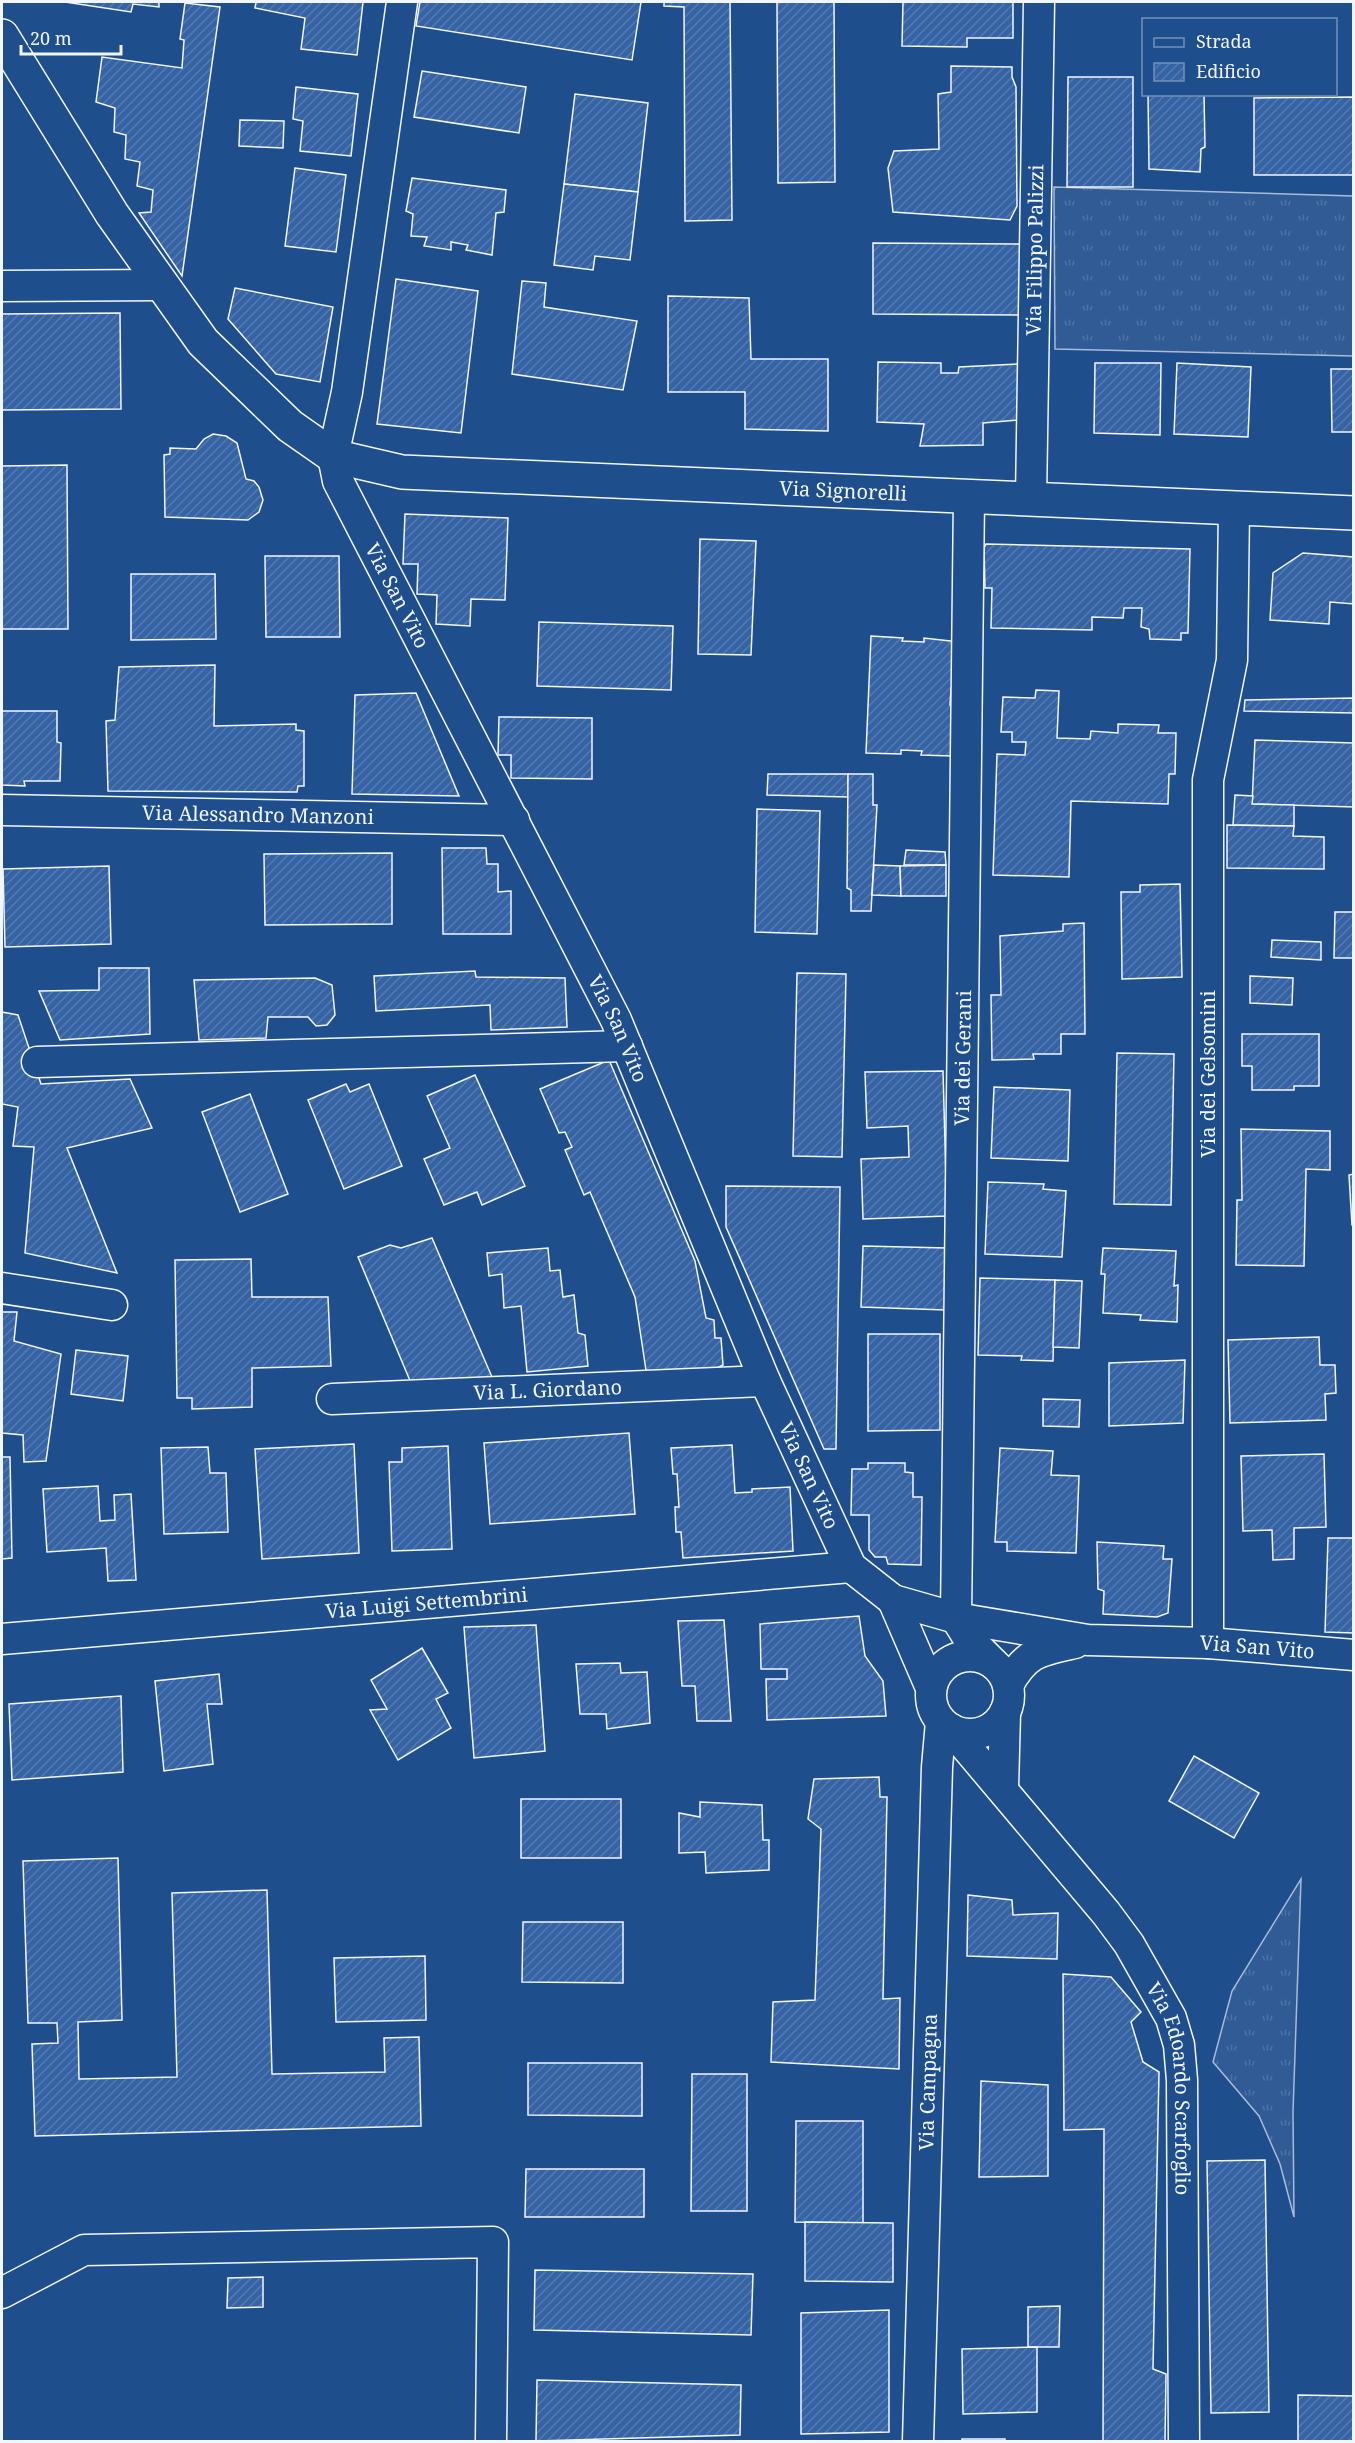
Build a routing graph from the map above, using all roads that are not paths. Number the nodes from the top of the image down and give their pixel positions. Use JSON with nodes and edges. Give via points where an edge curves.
{"nodes":[{"id":1,"x":402,"y":2,"type":"edge"},
{"id":2,"x":1039,"y":2,"type":"edge"},
{"id":3,"x":2,"y":36,"type":"edge"},
{"id":4,"x":162,"y":285,"type":"junction"},
{"id":5,"x":2,"y":286,"type":"edge"},
{"id":6,"x":333,"y":456,"type":"junction"},
{"id":7,"x":969,"y":497,"type":"junction"},
{"id":8,"x":1030,"y":500,"type":"junction"},
{"id":9,"x":1234,"y":508,"type":"junction"},
{"id":10,"x":1353,"y":513,"type":"edge"},
{"id":11,"x":2,"y":810,"type":"edge"},
{"id":12,"x":514,"y":820,"type":"junction"},
{"id":13,"x":627,"y":1046,"type":"junction"},
{"id":14,"x":37,"y":1062,"type":"dead end"},
{"id":15,"x":2,"y":1288,"type":"edge"},
{"id":16,"x":112,"y":1305,"type":"dead end"},
{"id":17,"x":765,"y":1381,"type":"junction"},
{"id":18,"x":332,"y":1399,"type":"dead end"},
{"id":19,"x":851,"y":1567,"type":"junction"},
{"id":20,"x":893,"y":1600,"type":"junction"},
{"id":21,"x":956,"y":1618,"type":"junction"},
{"id":22,"x":1007,"y":1627,"type":"junction"},
{"id":23,"x":2,"y":1639,"type":"edge"},
{"id":24,"x":1088,"y":1640,"type":"junction"},
{"id":25,"x":1208,"y":1643,"type":"junction"},
{"id":26,"x":1353,"y":1655,"type":"edge"},
{"id":27,"x":987,"y":1673,"type":"junction"},
{"id":28,"x":931,"y":1688,"type":"junction"},
{"id":29,"x":946,"y":1725,"type":"junction"},
{"id":30,"x":1003,"y":1788,"type":"junction"},
{"id":31,"x":2,"y":2293,"type":"edge"},
{"id":32,"x":491,"y":2442,"type":"edge"},
{"id":33,"x":918,"y":2442,"type":"edge"},
{"id":34,"x":1184,"y":2442,"type":"edge"}],
"edges":[{"from":1,"to":6,"type":"street","via":[[347,392]]},
{"from":2,"to":8,"type":"street","name":"Via Filippo Palizzi"},
{"from":3,"to":4,"type":"street","via":[[112,214]]},
{"from":4,"to":5,"type":"street"},
{"from":4,"to":6,"type":"street","via":[[203,342],[290,426]]},
{"from":6,"to":7,"type":"street","name":"Via Signorelli","via":[[402,472]]},
{"from":6,"to":12,"type":"street","name":"Via San Vito","via":[[338,481]]},
{"from":7,"to":8,"type":"street","name":"Via Signorelli"},
{"from":7,"to":21,"type":"street","name":"Via dei Gerani"},
{"from":8,"to":9,"type":"street","name":"Via Signorelli"},
{"from":9,"to":10,"type":"street","name":"Via Signorelli"},
{"from":9,"to":25,"type":"street","name":"Via dei Gelsomini","via":[[1232,660],[1208,780]]},
{"from":11,"to":12,"type":"street","name":"Via Alessandro Manzoni"},
{"from":12,"to":13,"type":"street","name":"Via San Vito"},
{"from":13,"to":14,"type":"street"},
{"from":13,"to":17,"type":"street","name":"Via San Vito"},
{"from":15,"to":16,"type":"street"},
{"from":17,"to":18,"type":"street","name":"Via L. Giordano"},
{"from":17,"to":19,"type":"street","name":"Via San Vito"},
{"from":19,"to":20,"type":"street","name":"Via San Vito"},
{"from":19,"to":23,"type":"street","name":"Via Luigi Settembrini"},
{"from":20,"to":21,"type":"street","name":"Via San Vito"},
{"from":20,"to":28,"type":"street","name":"Via San Vito"},
{"from":21,"to":22,"type":"street","name":"Via San Vito"},
{"from":21,"to":27,"type":"street"},
{"from":22,"to":24,"type":"street","name":"Via San Vito"},
{"from":22,"to":27,"type":"street"},
{"from":24,"to":25,"type":"street","name":"Via San Vito"},
{"from":24,"to":27,"type":"street","name":"Via San Vito","via":[[1037,1652],[1018,1666]]},
{"from":25,"to":26,"type":"street","name":"Via San Vito"},
{"from":27,"to":28,"type":"street","via":[[942,1667]]},
{"from":27,"to":29,"type":"street","via":[[997,1723],[975,1734],[962,1734]]},
{"from":27,"to":30,"type":"street"},
{"from":28,"to":29,"type":"street","name":"Via San Vito","via":[[934,1712]]},
{"from":29,"to":30,"type":"street","name":"Via Edoardo Scarfoglio"},
{"from":29,"to":33,"type":"street","name":"Via Campagna","via":[[936,1779]]},
{"from":30,"to":34,"type":"street","name":"Via Edoardo Scarfoglio","via":[[1129,1944],[1171,2018],[1179,2045]]},
{"from":31,"to":32,"type":"street","via":[[84,2250],[493,2242]]}]}
